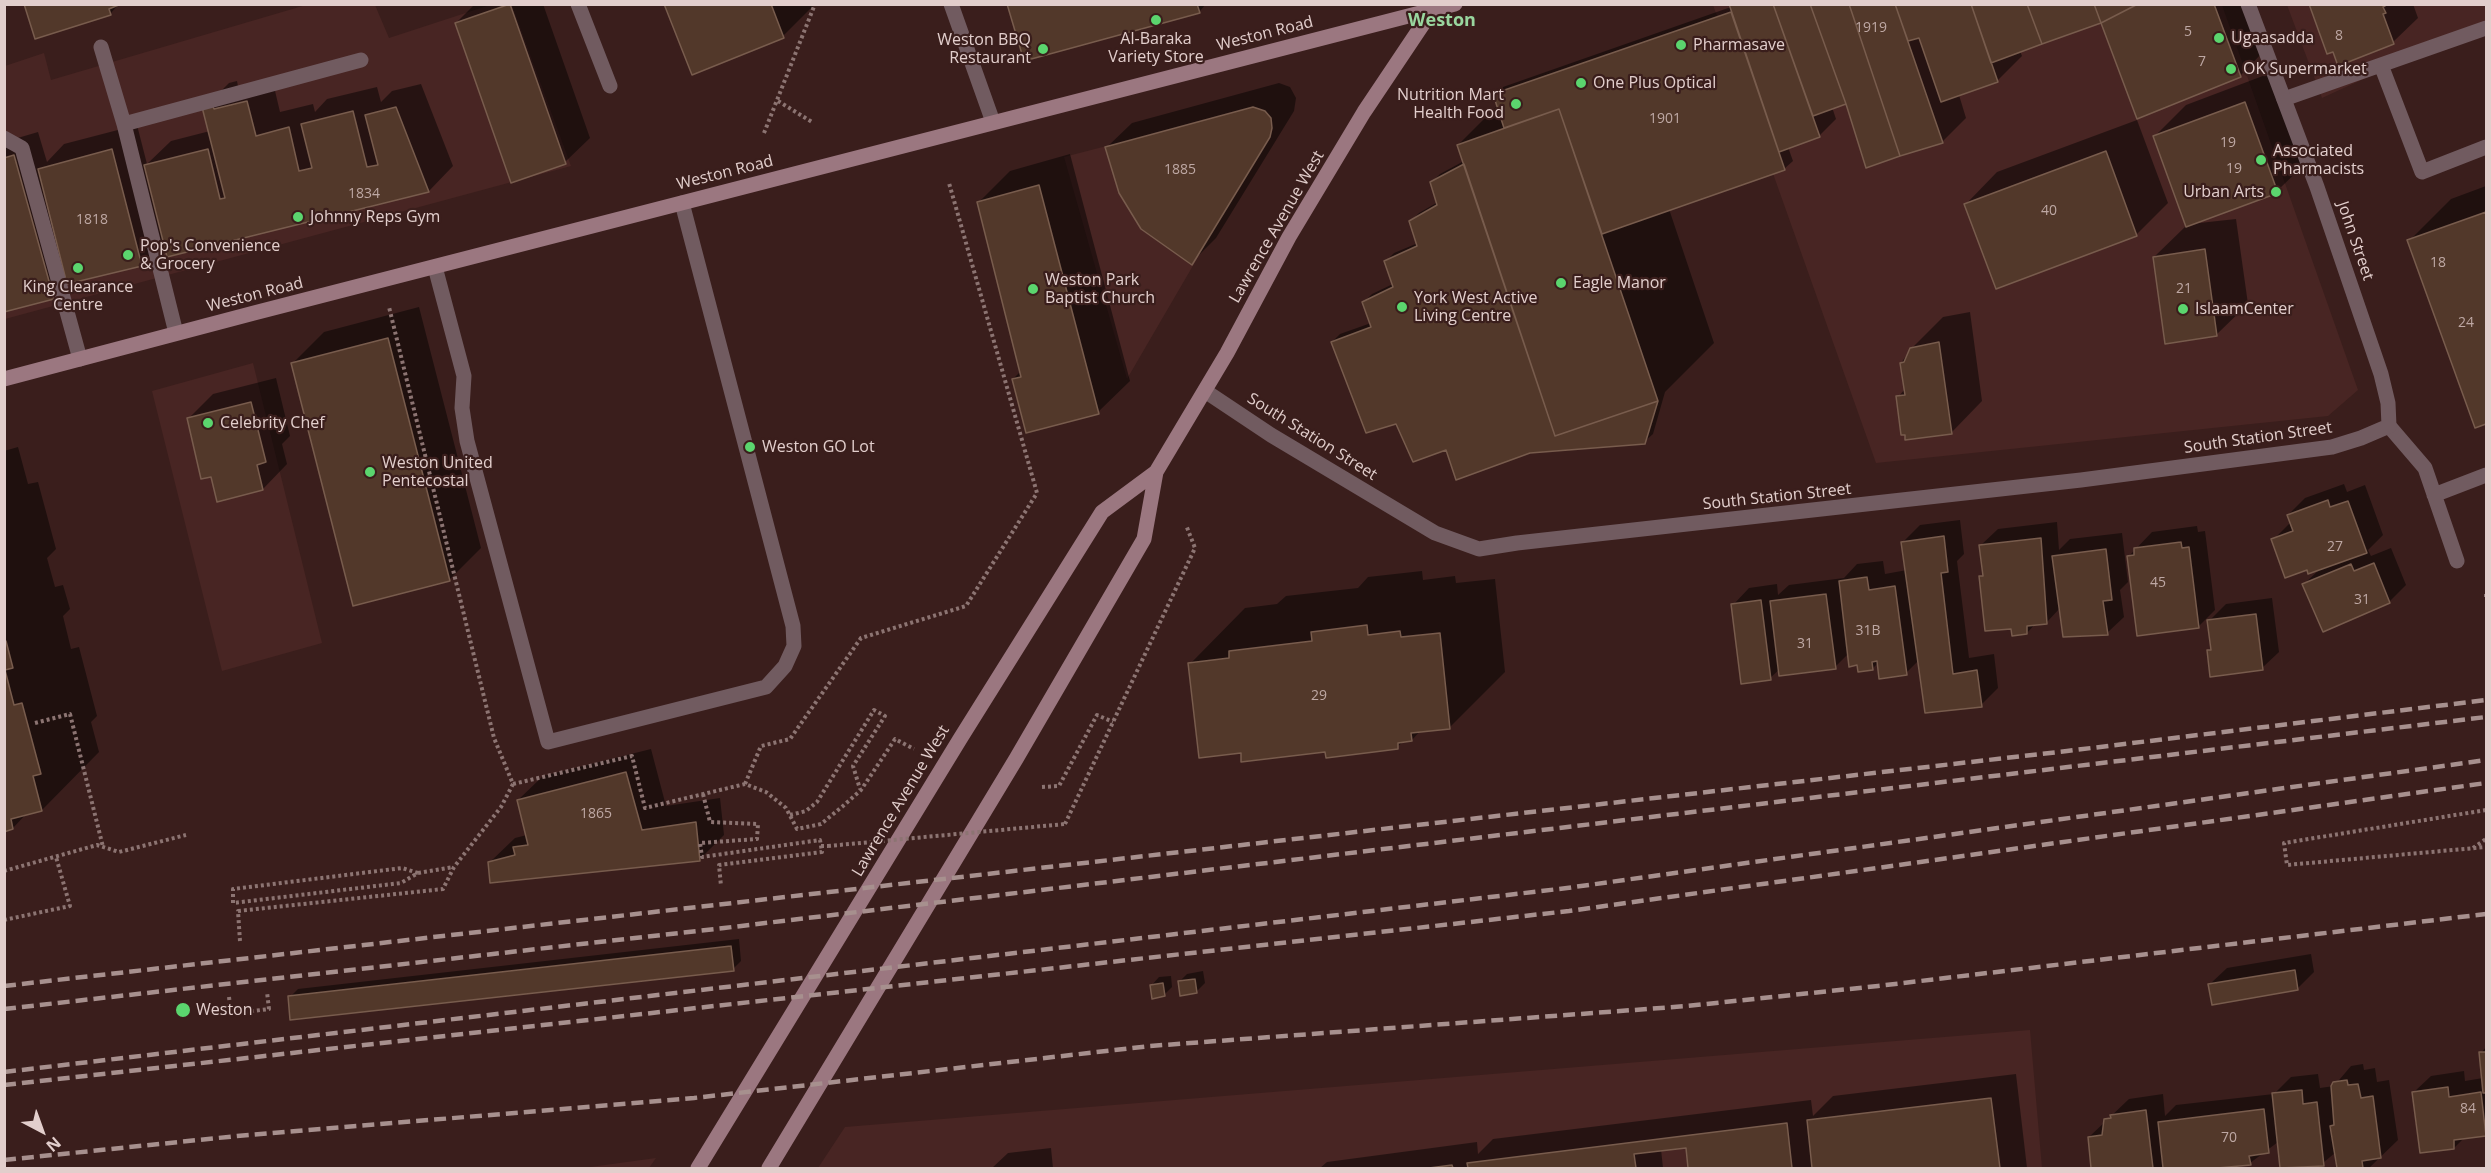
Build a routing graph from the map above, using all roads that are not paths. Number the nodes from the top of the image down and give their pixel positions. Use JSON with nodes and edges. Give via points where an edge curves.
{"nodes":[{"id":1,"x":578,"y":4,"type":"edge"},
{"id":2,"x":951,"y":4,"type":"edge"},
{"id":3,"x":1455,"y":4,"type":"edge"},
{"id":4,"x":2248,"y":4,"type":"edge"},
{"id":5,"x":1434,"y":8,"type":"edge"},
{"id":6,"x":2487,"y":28,"type":"edge"},
{"id":7,"x":101,"y":47,"type":"dead end"},
{"id":8,"x":361,"y":60,"type":"dead end"},
{"id":9,"x":2381,"y":65,"type":"junction"},
{"id":10,"x":610,"y":86,"type":"dead end"},
{"id":11,"x":2284,"y":99,"type":"junction"},
{"id":12,"x":993,"y":122,"type":"junction"},
{"id":13,"x":124,"y":124,"type":"junction"},
{"id":14,"x":4,"y":138,"type":"edge"},
{"id":15,"x":2487,"y":147,"type":"edge"},
{"id":16,"x":682,"y":203,"type":"junction"},
{"id":17,"x":435,"y":267,"type":"junction"},
{"id":18,"x":176,"y":333,"type":"junction"},
{"id":19,"x":80,"y":359,"type":"junction"},
{"id":20,"x":4,"y":379,"type":"edge"},
{"id":21,"x":1205,"y":392,"type":"junction"},
{"id":22,"x":2389,"y":426,"type":"junction"},
{"id":23,"x":1156,"y":472,"type":"junction"},
{"id":24,"x":2487,"y":475,"type":"edge"},
{"id":25,"x":2434,"y":495,"type":"junction"},
{"id":26,"x":2457,"y":561,"type":"dead end"},
{"id":27,"x":698,"y":1168,"type":"edge"},
{"id":28,"x":769,"y":1168,"type":"edge"}],
"edges":[{"from":1,"to":10,"type":"street"},
{"from":2,"to":12,"type":"street"},
{"from":3,"to":5,"type":"main road","name":"Weston Road"},
{"from":4,"to":11,"type":"street","name":"John Street"},
{"from":5,"to":12,"type":"main road","name":"Weston Road"},
{"from":5,"to":21,"type":"main road","name":"Lawrence Avenue West","via":[[1364,112],[1289,237]]},
{"from":6,"to":9,"type":"street"},
{"from":7,"to":13,"type":"street"},
{"from":8,"to":13,"type":"street"},
{"from":9,"to":11,"type":"street"},
{"from":9,"to":15,"type":"street","via":[[2422,172]]},
{"from":11,"to":22,"type":"street","name":"John Street","via":[[2381,374]]},
{"from":12,"to":16,"type":"main road","name":"Weston Road"},
{"from":13,"to":18,"type":"street"},
{"from":14,"to":19,"type":"street","via":[[22,148]]},
{"from":16,"to":17,"type":"main road","name":"Weston Road"},
{"from":16,"to":17,"type":"street","via":[[793,626],[794,646],[785,666],[766,687],[548,742],[467,441],[462,408],[464,376]]},
{"from":17,"to":18,"type":"main road","name":"Weston Road"},
{"from":18,"to":19,"type":"main road","name":"Weston Road"},
{"from":19,"to":20,"type":"main road","name":"Weston Road"},
{"from":21,"to":22,"type":"street","name":"South Station Street","via":[[1436,533],[1479,549],[2332,447]]},
{"from":21,"to":23,"type":"main road","name":"Lawrence Avenue West"},
{"from":22,"to":25,"type":"street","via":[[2424,468]]},
{"from":23,"to":27,"type":"main road","name":"Lawrence Avenue West","via":[[1102,512]]},
{"from":23,"to":28,"type":"main road","name":"Lawrence Avenue West","via":[[1144,539]]},
{"from":24,"to":25,"type":"street"},
{"from":25,"to":26,"type":"street"}]}
